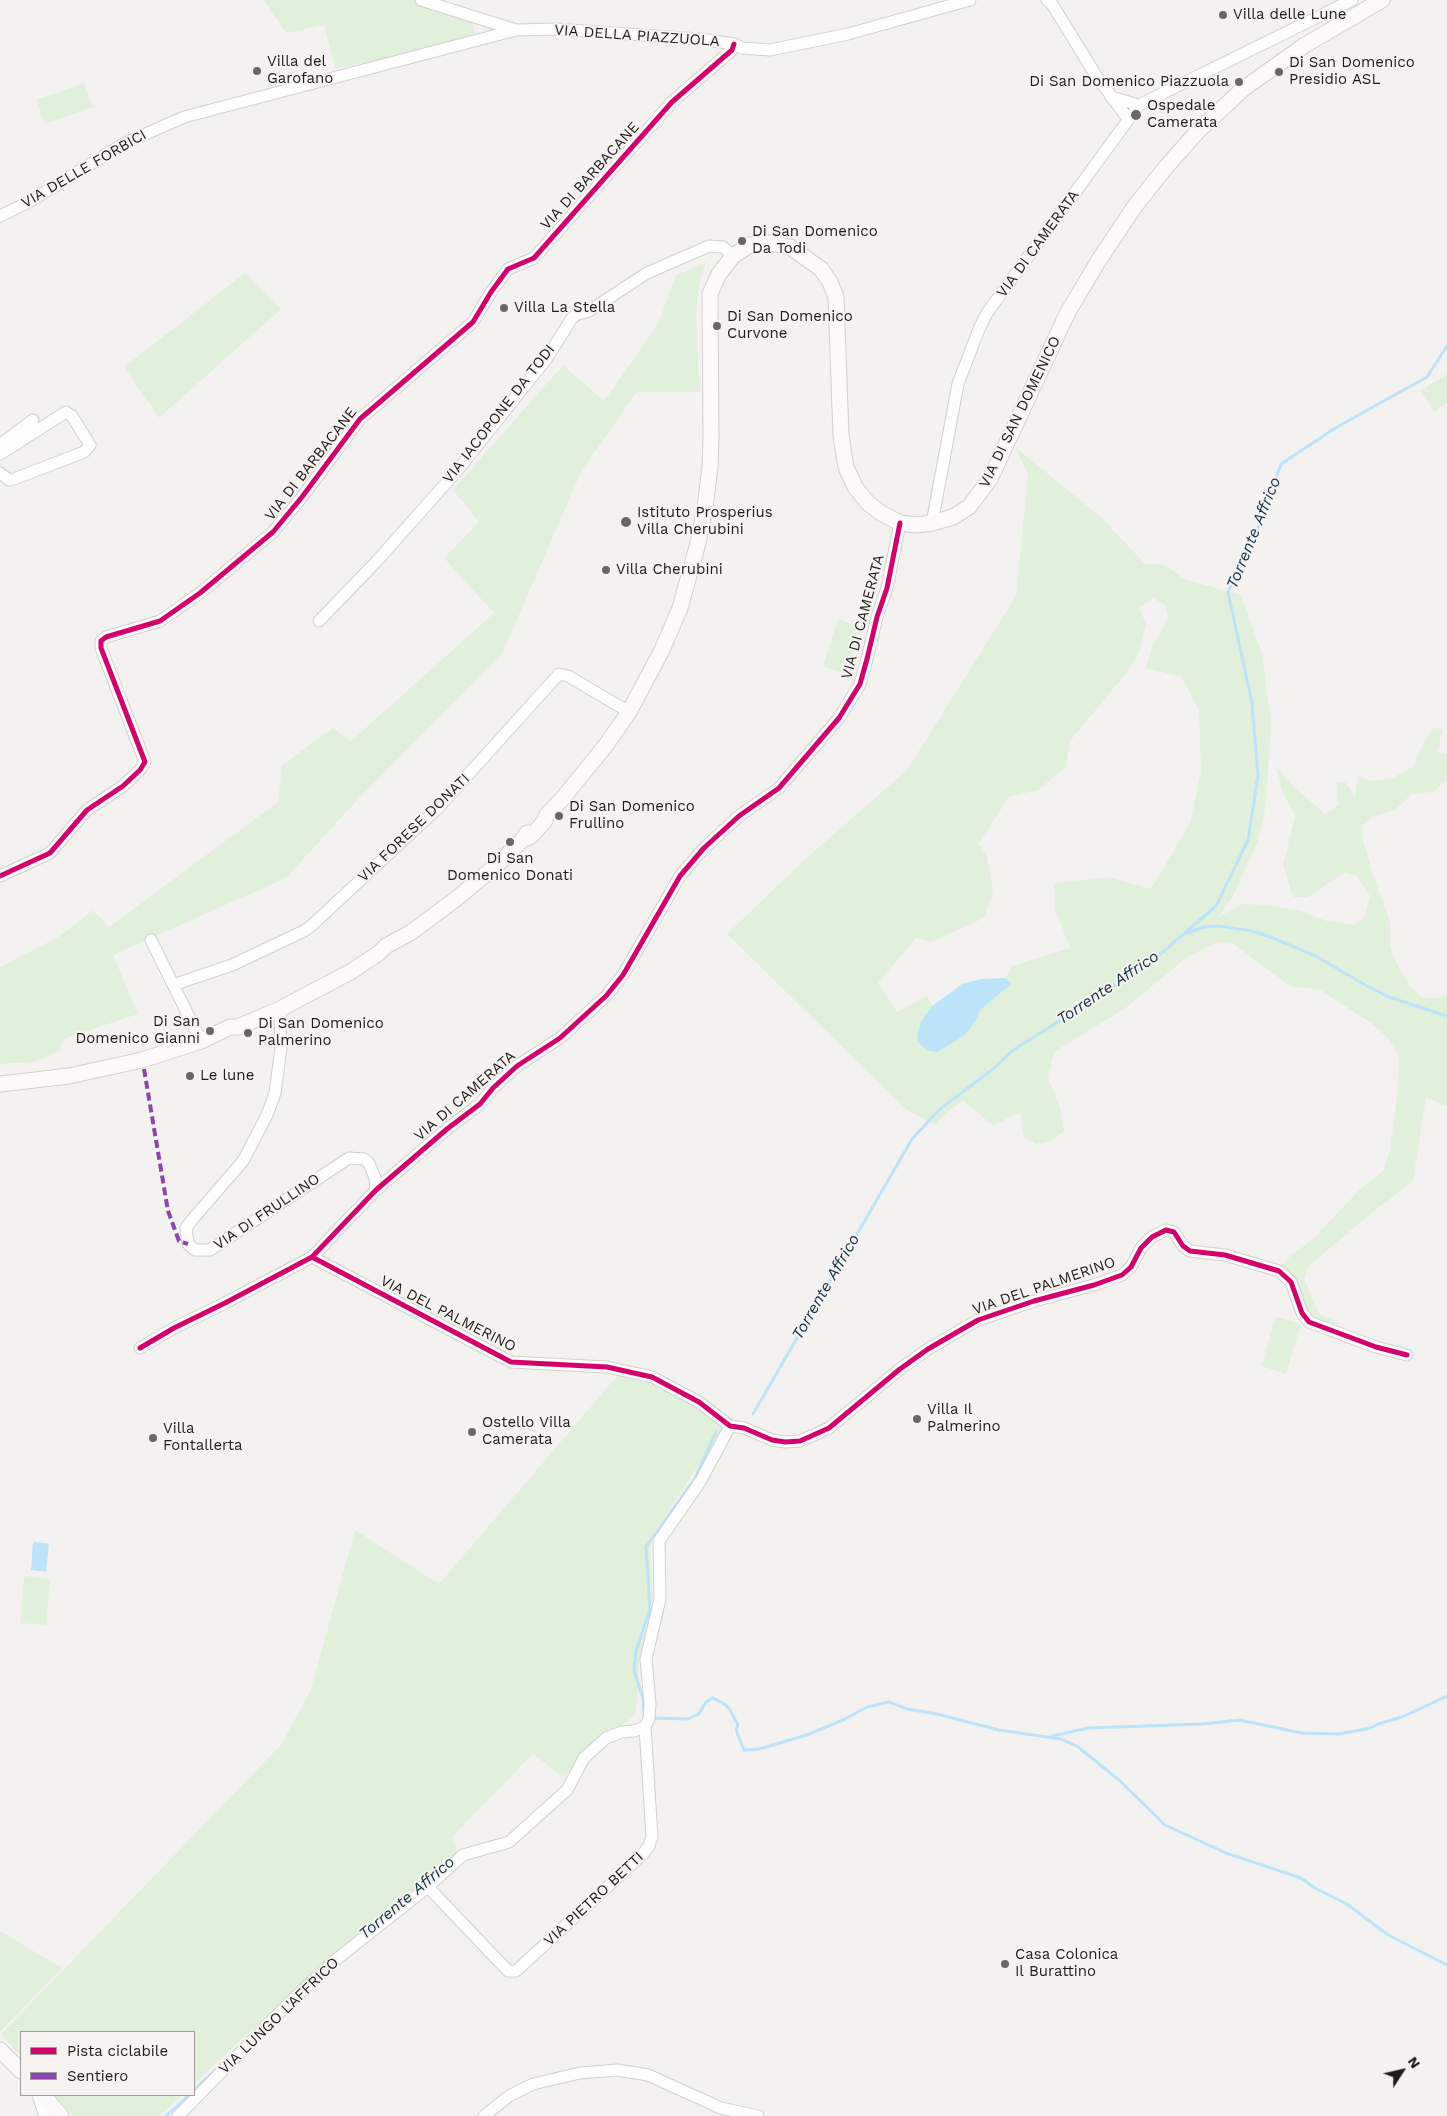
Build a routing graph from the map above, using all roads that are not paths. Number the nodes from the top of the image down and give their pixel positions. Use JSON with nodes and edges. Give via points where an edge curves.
{"nodes":[{"id":1,"x":421,"y":0,"type":"edge"},
{"id":2,"x":970,"y":0,"type":"edge"},
{"id":3,"x":1047,"y":0,"type":"edge"},
{"id":4,"x":1352,"y":0,"type":"edge"},
{"id":5,"x":1382,"y":0,"type":"edge"},
{"id":6,"x":1363,"y":4,"type":"edge"},
{"id":7,"x":516,"y":30,"type":"junction"},
{"id":8,"x":734,"y":44,"type":"junction"},
{"id":9,"x":1111,"y":96,"type":"junction"},
{"id":10,"x":1139,"y":105,"type":"junction"},
{"id":11,"x":1128,"y":119,"type":"junction"},
{"id":12,"x":0,"y":216,"type":"edge"},
{"id":13,"x":733,"y":256,"type":"junction"},
{"id":14,"x":33,"y":420,"type":"dead end"},
{"id":15,"x":0,"y":445,"type":"edge"},
{"id":16,"x":0,"y":454,"type":"edge"},
{"id":17,"x":0,"y":473,"type":"edge"},
{"id":18,"x":900,"y":523,"type":"junction"},
{"id":19,"x":932,"y":523,"type":"junction"},
{"id":20,"x":319,"y":621,"type":"dead end"},
{"id":21,"x":629,"y":712,"type":"junction"},
{"id":22,"x":0,"y":876,"type":"edge"},
{"id":23,"x":151,"y":940,"type":"dead end"},
{"id":24,"x":173,"y":985,"type":"junction"},
{"id":25,"x":280,"y":1009,"type":"junction"},
{"id":26,"x":265,"y":1016,"type":"junction"},
{"id":27,"x":281,"y":1039,"type":"junction"},
{"id":28,"x":201,"y":1042,"type":"junction"},
{"id":29,"x":0,"y":1084,"type":"edge"},
{"id":30,"x":376,"y":1190,"type":"junction"},
{"id":31,"x":312,"y":1257,"type":"junction"},
{"id":32,"x":140,"y":1348,"type":"dead end"},
{"id":33,"x":1407,"y":1355,"type":"dead end"},
{"id":34,"x":730,"y":1426,"type":"junction"},
{"id":35,"x":646,"y":1727,"type":"junction"},
{"id":36,"x":428,"y":1887,"type":"junction"},
{"id":37,"x":0,"y":2050,"type":"edge"},
{"id":38,"x":20,"y":2070,"type":"edge"},
{"id":39,"x":39,"y":2096,"type":"edge"},
{"id":40,"x":44,"y":2096,"type":"edge"},
{"id":41,"x":54,"y":2114,"type":"edge"},
{"id":42,"x":178,"y":2116,"type":"edge"},
{"id":43,"x":484,"y":2116,"type":"edge"},
{"id":44,"x":758,"y":2116,"type":"edge"}],
"edges":[{"from":1,"to":7,"type":"street","name":"VIA DELLA PIAZZUOLA"},
{"from":2,"to":8,"type":"street","name":"VIA DELLA PIAZZUOLA","via":[[793,46],[770,50],[742,48]]},
{"from":3,"to":9,"type":"street"},
{"from":4,"to":10,"type":"street"},
{"from":5,"to":6,"type":"main road","name":"VIA DI SAN DOMENICO"},
{"from":6,"to":19,"type":"main road","name":"VIA DI SAN DOMENICO","via":[[1243,89],[1198,131],[1166,167],[1135,206],[1068,312],[990,479],[969,507],[953,517]]},
{"from":7,"to":8,"type":"street","name":"VIA DELLA PIAZZUOLA","via":[[555,29]]},
{"from":7,"to":12,"type":"street","name":"VIA DELLE FORBICI","via":[[184,117],[123,144],[29,202]]},
{"from":8,"to":22,"type":"street","name":"VIA DI BARBACANE","via":[[732,50],[672,102],[534,258],[508,268],[473,322],[360,419],[273,532],[200,593],[160,621],[106,636],[101,641],[144,762],[123,786],[87,810],[50,853]]},
{"from":9,"to":10,"type":"street"},
{"from":9,"to":11,"type":"street"},
{"from":10,"to":11,"type":"street"},
{"from":11,"to":19,"type":"street","name":"VIA DI CAMERATA","via":[[987,313],[979,329],[958,384]]},
{"from":13,"to":18,"type":"main road","name":"VIA DI SAN DOMENICO","via":[[755,244],[771,243],[790,248],[821,269],[830,282],[838,316],[841,436],[846,467],[855,487],[868,503]]},
{"from":13,"to":20,"type":"street","name":"VIA IACOPONE DA TODI","via":[[723,247],[709,246],[647,273],[589,311],[572,318],[547,358],[456,472]]},
{"from":13,"to":21,"type":"main road","name":"VIA DI SAN DOMENICO","via":[[719,274],[710,294],[710,460],[695,557],[680,608]]},
{"from":14,"to":15,"type":"street"},
{"from":16,"to":17,"type":"street","via":[[66,412],[90,445],[84,452],[14,479],[9,480]]},
{"from":18,"to":19,"type":"main road","name":"VIA DI SAN DOMENICO"},
{"from":18,"to":30,"type":"street","name":"VIA DI CAMERATA","via":[[887,588],[876,616],[860,684],[839,718],[779,788],[739,816],[704,848],[680,876],[623,975],[606,996],[560,1038],[517,1066],[492,1088],[480,1104]]},
{"from":21,"to":24,"type":"street","name":"VIA FORESE DONATI","via":[[568,676],[559,674],[438,808],[311,926],[232,965]]},
{"from":21,"to":25,"type":"main road","name":"VIA DI SAN DOMENICO","via":[[530,837],[410,933],[352,971]]},
{"from":23,"to":24,"type":"street"},
{"from":24,"to":28,"type":"street"},
{"from":25,"to":26,"type":"main road","name":"VIA DI SAN DOMENICO"},
{"from":25,"to":27,"type":"street","name":"VIA DI FRULLINO"},
{"from":26,"to":27,"type":"street"},
{"from":26,"to":28,"type":"main road","name":"VIA DI SAN DOMENICO","via":[[224,1036]]},
{"from":27,"to":30,"type":"street","name":"VIA DI FRULLINO","via":[[275,1093],[267,1115],[243,1161],[190,1220],[186,1228],[188,1244],[195,1250],[210,1250],[349,1158],[364,1159],[369,1163]]},
{"from":28,"to":29,"type":"main road","name":"VIA DI SAN DOMENICO","via":[[103,1070]]},
{"from":30,"to":31,"type":"street","name":"VIA DI CAMERATA"},
{"from":31,"to":32,"type":"street","name":"VIA DI CAMERATA"},
{"from":31,"to":34,"type":"street","name":"VIA DEL PALMERINO","via":[[511,1362],[607,1367],[652,1377],[691,1397]]},
{"from":33,"to":34,"type":"street","name":"VIA DEL PALMERINO","via":[[1308,1322],[1291,1282],[1279,1270],[1225,1255],[1190,1251],[1174,1232],[1166,1230],[1146,1242],[1131,1267],[1122,1275],[1001,1311],[959,1330],[900,1369],[829,1428],[814,1436],[785,1442]]},
{"from":34,"to":35,"type":"street","via":[[700,1482],[659,1541],[660,1599],[646,1659],[650,1704]]},
{"from":35,"to":36,"type":"street","name":"VIA LUNGO L'AFFRICO","via":[[606,1738],[584,1758],[567,1790],[509,1842],[463,1855]]},
{"from":35,"to":36,"type":"street","name":"VIA PIETRO BETTI","via":[[652,1837],[649,1846],[516,1971],[508,1971]]},
{"from":36,"to":42,"type":"street","name":"VIA LUNGO L'AFFRICO","via":[[286,2005]]},
{"from":37,"to":38,"type":"main road"},
{"from":39,"to":41,"type":"street"},
{"from":40,"to":41,"type":"main road"},
{"from":43,"to":44,"type":"street","via":[[509,2096],[533,2084],[606,2070],[648,2074],[712,2104]]}]}
